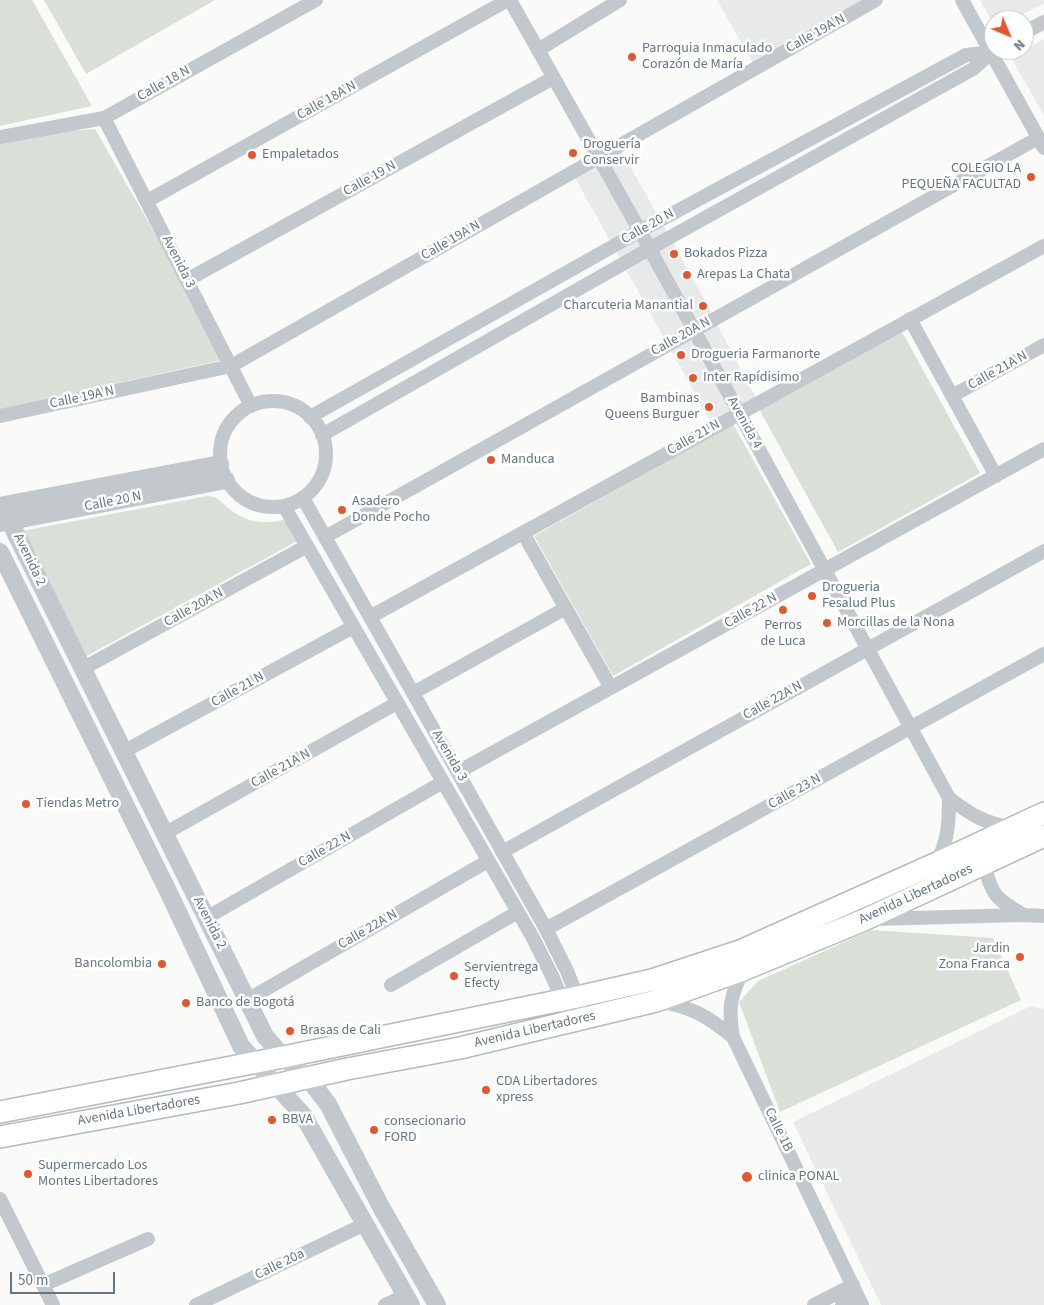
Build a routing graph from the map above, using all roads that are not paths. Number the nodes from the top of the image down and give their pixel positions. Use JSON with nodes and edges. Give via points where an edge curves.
{"nodes":[{"id":1,"x":316,"y":0,"type":"edge"},
{"id":2,"x":509,"y":0,"type":"edge"},
{"id":3,"x":620,"y":0,"type":"edge"},
{"id":4,"x":876,"y":0,"type":"edge"},
{"id":5,"x":962,"y":0,"type":"edge"},
{"id":6,"x":984,"y":37,"type":"edge"},
{"id":7,"x":538,"y":50,"type":"junction"},
{"id":8,"x":984,"y":52,"type":"edge"},
{"id":9,"x":984,"y":59,"type":"edge"},
{"id":10,"x":997,"y":60,"type":"edge"},
{"id":11,"x":553,"y":78,"type":"junction"},
{"id":12,"x":104,"y":118,"type":"junction"},
{"id":13,"x":0,"y":138,"type":"edge"},
{"id":14,"x":1041,"y":143,"type":"edge"},
{"id":15,"x":597,"y":157,"type":"junction"},
{"id":16,"x":147,"y":201,"type":"junction"},
{"id":17,"x":640,"y":232,"type":"junction"},
{"id":18,"x":1044,"y":246,"type":"edge"},
{"id":19,"x":649,"y":249,"type":"junction"},
{"id":20,"x":187,"y":280,"type":"junction"},
{"id":21,"x":910,"y":319,"type":"junction"},
{"id":22,"x":693,"y":330,"type":"junction"},
{"id":23,"x":1044,"y":346,"type":"edge"},
{"id":24,"x":231,"y":366,"type":"junction"},
{"id":25,"x":952,"y":396,"type":"junction"},
{"id":26,"x":251,"y":406,"type":"junction"},
{"id":27,"x":739,"y":414,"type":"junction"},
{"id":28,"x":0,"y":416,"type":"edge"},
{"id":29,"x":310,"y":417,"type":"junction"},
{"id":30,"x":322,"y":434,"type":"junction"},
{"id":31,"x":1044,"y":449,"type":"edge"},
{"id":32,"x":223,"y":472,"type":"junction"},
{"id":33,"x":996,"y":476,"type":"junction"},
{"id":34,"x":303,"y":498,"type":"junction"},
{"id":35,"x":0,"y":506,"type":"edge"},
{"id":36,"x":284,"y":506,"type":"junction"},
{"id":37,"x":5,"y":522,"type":"edge"},
{"id":38,"x":523,"y":533,"type":"junction"},
{"id":39,"x":325,"y":537,"type":"junction"},
{"id":40,"x":307,"y":546,"type":"junction"},
{"id":41,"x":1044,"y":551,"type":"edge"},
{"id":42,"x":0,"y":552,"type":"edge"},
{"id":43,"x":824,"y":570,"type":"junction"},
{"id":44,"x":566,"y":608,"type":"junction"},
{"id":45,"x":370,"y":617,"type":"junction"},
{"id":46,"x":354,"y":627,"type":"junction"},
{"id":47,"x":867,"y":649,"type":"junction"},
{"id":48,"x":1044,"y":654,"type":"edge"},
{"id":49,"x":82,"y":669,"type":"junction"},
{"id":50,"x":611,"y":688,"type":"junction"},
{"id":51,"x":413,"y":693,"type":"junction"},
{"id":52,"x":397,"y":703,"type":"junction"},
{"id":53,"x":911,"y":728,"type":"junction"},
{"id":54,"x":124,"y":752,"type":"junction"},
{"id":55,"x":458,"y":772,"type":"junction"},
{"id":56,"x":443,"y":782,"type":"junction"},
{"id":57,"x":949,"y":798,"type":"junction"},
{"id":58,"x":1044,"y":813,"type":"edge"},
{"id":59,"x":1012,"y":828,"type":"junction"},
{"id":60,"x":164,"y":834,"type":"junction"},
{"id":61,"x":1044,"y":836,"type":"edge"},
{"id":62,"x":502,"y":852,"type":"junction"},
{"id":63,"x":488,"y":861,"type":"junction"},
{"id":64,"x":937,"y":863,"type":"junction"},
{"id":65,"x":984,"y":864,"type":"junction"},
{"id":66,"x":518,"y":912,"type":"junction"},
{"id":67,"x":1022,"y":915,"type":"junction"},
{"id":68,"x":1044,"y":916,"type":"edge"},
{"id":69,"x":206,"y":918,"type":"junction"},
{"id":70,"x":864,"y":920,"type":"junction"},
{"id":71,"x":546,"y":930,"type":"junction"},
{"id":72,"x":743,"y":970,"type":"junction"},
{"id":73,"x":391,"y":985,"type":"dead end"},
{"id":74,"x":570,"y":999,"type":"junction"},
{"id":75,"x":247,"y":1000,"type":"junction"},
{"id":76,"x":656,"y":1001,"type":"junction"},
{"id":77,"x":579,"y":1020,"type":"junction"},
{"id":78,"x":733,"y":1037,"type":"junction"},
{"id":79,"x":283,"y":1058,"type":"junction"},
{"id":80,"x":255,"y":1063,"type":"junction"},
{"id":81,"x":308,"y":1078,"type":"junction"},
{"id":82,"x":276,"y":1086,"type":"junction"},
{"id":83,"x":0,"y":1112,"type":"edge"},
{"id":84,"x":0,"y":1137,"type":"edge"},
{"id":85,"x":0,"y":1201,"type":"edge"},
{"id":86,"x":365,"y":1224,"type":"junction"},
{"id":87,"x":148,"y":1239,"type":"dead end"},
{"id":88,"x":43,"y":1285,"type":"junction"},
{"id":89,"x":858,"y":1296,"type":"edge"},
{"id":90,"x":408,"y":1300,"type":"edge"},
{"id":91,"x":53,"y":1305,"type":"edge"},
{"id":92,"x":196,"y":1305,"type":"edge"},
{"id":93,"x":384,"y":1305,"type":"edge"},
{"id":94,"x":437,"y":1305,"type":"edge"},
{"id":95,"x":814,"y":1305,"type":"edge"},
{"id":96,"x":842,"y":1305,"type":"edge"}],
"edges":[{"from":1,"to":12,"type":"street","name":"Calle 18 N"},
{"from":2,"to":7,"type":"street","name":"Avenida 4"},
{"from":2,"to":16,"type":"street","name":"Calle 18A N"},
{"from":3,"to":7,"type":"street"},
{"from":4,"to":15,"type":"street","name":"Calle 19A N"},
{"from":5,"to":6,"type":"street"},
{"from":7,"to":11,"type":"street","name":"Avenida 4"},
{"from":8,"to":17,"type":"street","name":"Calle 20 N","via":[[966,55]]},
{"from":9,"to":19,"type":"street","name":"Calle 20 N","via":[[973,69]]},
{"from":10,"to":14,"type":"street"},
{"from":11,"to":15,"type":"street","name":"Avenida 4"},
{"from":11,"to":20,"type":"street","name":"Calle 19 N"},
{"from":12,"to":13,"type":"street","name":"Calle 18 N"},
{"from":12,"to":16,"type":"street","name":"Avenida 3"},
{"from":14,"to":22,"type":"street","name":"Calle 20A N"},
{"from":15,"to":17,"type":"street","name":"Avenida 4"},
{"from":15,"to":24,"type":"street","name":"Calle 19A N"},
{"from":16,"to":20,"type":"street","name":"Avenida 3"},
{"from":17,"to":19,"type":"street","name":"Avenida 4"},
{"from":17,"to":29,"type":"street","name":"Calle 20 N"},
{"from":18,"to":21,"type":"street","name":"Calle 21 N"},
{"from":19,"to":22,"type":"street","name":"Avenida 4"},
{"from":19,"to":30,"type":"street","name":"Calle 20 N"},
{"from":20,"to":24,"type":"street","name":"Avenida 3"},
{"from":21,"to":25,"type":"street"},
{"from":21,"to":27,"type":"street","name":"Calle 21 N"},
{"from":22,"to":27,"type":"street","name":"Avenida 4"},
{"from":22,"to":39,"type":"street","name":"Calle 20A N"},
{"from":23,"to":25,"type":"street","name":"Calle 21A N"},
{"from":24,"to":26,"type":"street","name":"Avenida 3"},
{"from":24,"to":28,"type":"street","name":"Calle 19A N"},
{"from":25,"to":33,"type":"street"},
{"from":26,"to":29,"type":"street","via":[[283,402],[298,407]]},
{"from":26,"to":32,"type":"street","via":[[236,416],[226,430],[220,447]]},
{"from":27,"to":38,"type":"street","name":"Calle 21 N"},
{"from":27,"to":43,"type":"street","name":"Avenida 4"},
{"from":29,"to":30,"type":"street"},
{"from":30,"to":34,"type":"street","via":[[326,452],[324,470],[316,486]]},
{"from":31,"to":33,"type":"street","name":"Calle 22 N"},
{"from":32,"to":35,"type":"street","name":"Calle 20 N"},
{"from":32,"to":36,"type":"street","via":[[236,493],[250,503]]},
{"from":32,"to":37,"type":"street","name":"Calle 20 N"},
{"from":33,"to":43,"type":"street","name":"Calle 22 N"},
{"from":34,"to":36,"type":"street"},
{"from":34,"to":39,"type":"street","name":"Avenida 3"},
{"from":36,"to":40,"type":"street","name":"Avenida 3"},
{"from":37,"to":49,"type":"street","name":"Avenida 2"},
{"from":38,"to":44,"type":"street"},
{"from":38,"to":45,"type":"street","name":"Calle 21 N"},
{"from":39,"to":45,"type":"street","name":"Avenida 3"},
{"from":40,"to":46,"type":"street","name":"Avenida 3"},
{"from":40,"to":49,"type":"street","name":"Calle 20A N"},
{"from":41,"to":47,"type":"street","name":"Calle 22A N"},
{"from":42,"to":80,"type":"street","name":"Avenida 2","via":[[241,1046]]},
{"from":43,"to":47,"type":"street","name":"Avenida 4"},
{"from":43,"to":50,"type":"street","name":"Calle 22 N"},
{"from":44,"to":50,"type":"street"},
{"from":44,"to":51,"type":"street"},
{"from":45,"to":51,"type":"street","name":"Avenida 3"},
{"from":46,"to":52,"type":"street","name":"Avenida 3"},
{"from":46,"to":54,"type":"street","name":"Calle 21 N"},
{"from":47,"to":53,"type":"street","name":"Avenida 4"},
{"from":47,"to":62,"type":"street","name":"Calle 22A N"},
{"from":48,"to":53,"type":"street","name":"Calle 23 N"},
{"from":49,"to":54,"type":"street","name":"Avenida 2"},
{"from":50,"to":55,"type":"street","name":"Calle 22 N"},
{"from":51,"to":55,"type":"street","name":"Avenida 3"},
{"from":52,"to":56,"type":"street","name":"Avenida 3"},
{"from":52,"to":60,"type":"street","name":"Calle 21A N"},
{"from":53,"to":57,"type":"street","name":"Avenida 4"},
{"from":53,"to":71,"type":"street","name":"Calle 23 N"},
{"from":54,"to":60,"type":"street","name":"Avenida 2"},
{"from":55,"to":62,"type":"street","name":"Avenida 3"},
{"from":56,"to":63,"type":"street","name":"Avenida 3"},
{"from":56,"to":69,"type":"street","name":"Calle 22 N"},
{"from":57,"to":59,"type":"street","name":"Avenida 4","via":[[989,824]]},
{"from":57,"to":64,"type":"street","name":"Avenida 4","via":[[945,844]]},
{"from":58,"to":59,"type":"main road","name":"Avenida Libertadores"},
{"from":59,"to":64,"type":"main road","name":"Avenida Libertadores"},
{"from":60,"to":69,"type":"street","name":"Avenida 2"},
{"from":61,"to":65,"type":"main road","name":"Avenida Libertadores"},
{"from":62,"to":71,"type":"street","name":"Avenida 3"},
{"from":63,"to":66,"type":"street","name":"Avenida 3"},
{"from":63,"to":75,"type":"street","name":"Calle 22A N"},
{"from":64,"to":74,"type":"main road","name":"Avenida Libertadores","via":[[740,951],[652,980]]},
{"from":65,"to":67,"type":"street","via":[[995,896]]},
{"from":65,"to":70,"type":"main road","name":"Avenida Libertadores"},
{"from":66,"to":73,"type":"street"},
{"from":66,"to":74,"type":"street","name":"Avenida 3","via":[[553,978]]},
{"from":67,"to":68,"type":"street"},
{"from":67,"to":70,"type":"street"},
{"from":69,"to":75,"type":"street","name":"Avenida 2"},
{"from":70,"to":72,"type":"main road","name":"Avenida Libertadores"},
{"from":71,"to":74,"type":"street","name":"Avenida 3","via":[[567,971]]},
{"from":72,"to":76,"type":"main road","name":"Avenida Libertadores"},
{"from":72,"to":78,"type":"street","name":"Calle 1B","via":[[730,1007]]},
{"from":74,"to":77,"type":"street","name":"Avenida 3"},
{"from":74,"to":79,"type":"main road","name":"Avenida Libertadores"},
{"from":75,"to":79,"type":"street","name":"Avenida 2","via":[[265,1036]]},
{"from":76,"to":77,"type":"main road","name":"Avenida Libertadores"},
{"from":76,"to":78,"type":"street","name":"Calle 1B","via":[[684,1006],[710,1019]]},
{"from":77,"to":81,"type":"main road","name":"Avenida Libertadores"},
{"from":78,"to":89,"type":"street","name":"Calle 1B"},
{"from":79,"to":80,"type":"main road","name":"Avenida Libertadores"},
{"from":79,"to":81,"type":"street","name":"Avenida 2"},
{"from":80,"to":82,"type":"street","name":"Avenida 2"},
{"from":80,"to":83,"type":"main road","name":"Avenida Libertadores"},
{"from":81,"to":82,"type":"main road","name":"Avenida Libertadores"},
{"from":81,"to":94,"type":"street","name":"Avenida 2","via":[[328,1104],[381,1207]]},
{"from":82,"to":84,"type":"main road","name":"Avenida Libertadores"},
{"from":82,"to":86,"type":"street","name":"Avenida 2","via":[[303,1115]]},
{"from":85,"to":88,"type":"street"},
{"from":86,"to":90,"type":"street","name":"Avenida 2"},
{"from":86,"to":92,"type":"street","name":"Calle 20a"},
{"from":87,"to":88,"type":"street"},
{"from":88,"to":91,"type":"street"},
{"from":89,"to":95,"type":"street"},
{"from":89,"to":96,"type":"street"},
{"from":90,"to":93,"type":"street"}]}
